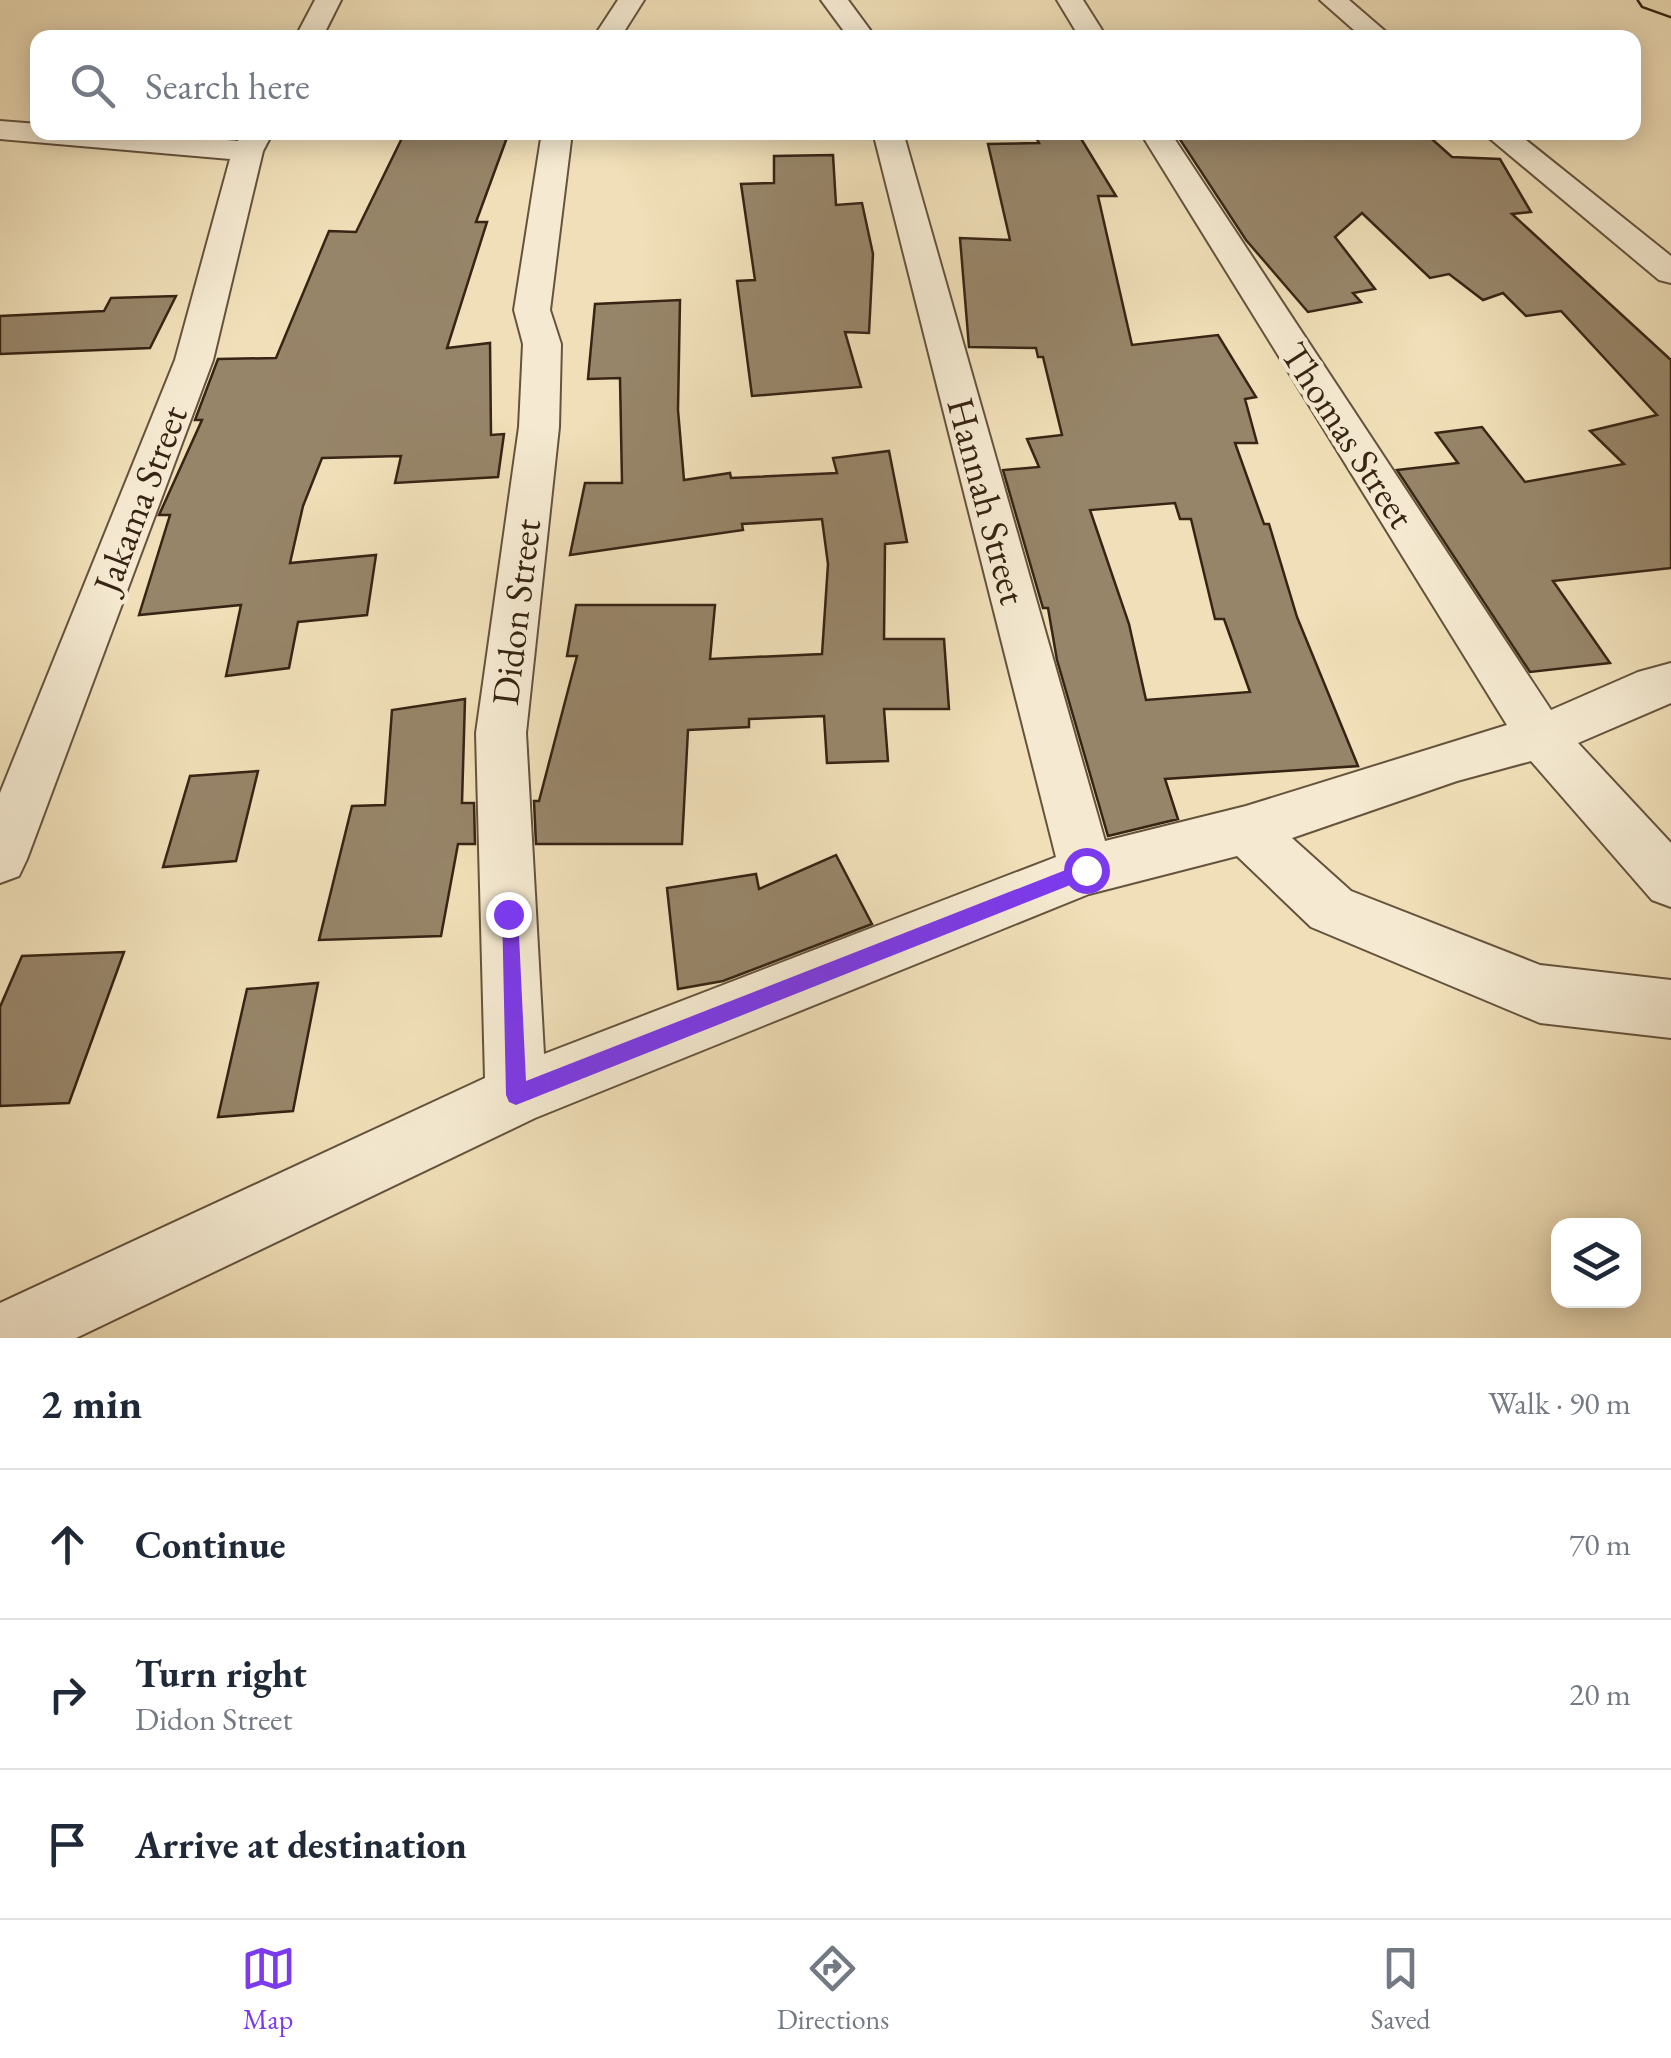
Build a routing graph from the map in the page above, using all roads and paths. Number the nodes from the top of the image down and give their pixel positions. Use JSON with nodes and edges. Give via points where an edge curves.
{"nodes":[{"id":1,"x":328,"y":0,"type":"edge"},
{"id":2,"x":630,"y":0,"type":"edge"},
{"id":3,"x":834,"y":0,"type":"edge"},
{"id":4,"x":1070,"y":0,"type":"edge"},
{"id":5,"x":1333,"y":0,"type":"edge"},
{"id":6,"x":1654,"y":0,"type":"edge"},
{"id":7,"x":1671,"y":8,"type":"edge"},
{"id":8,"x":312,"y":30,"type":"edge"},
{"id":9,"x":611,"y":30,"type":"edge"},
{"id":10,"x":857,"y":30,"type":"edge"},
{"id":11,"x":1089,"y":30,"type":"edge"},
{"id":12,"x":1370,"y":30,"type":"edge"},
{"id":13,"x":0,"y":130,"type":"edge"},
{"id":14,"x":30,"y":131,"type":"edge"},
{"id":15,"x":211,"y":140,"type":"edge"},
{"id":16,"x":556,"y":140,"type":"edge"},
{"id":17,"x":890,"y":140,"type":"edge"},
{"id":18,"x":1160,"y":140,"type":"edge"},
{"id":19,"x":1507,"y":140,"type":"edge"},
{"id":20,"x":253,"y":142,"type":"edge"},
{"id":21,"x":1671,"y":273,"type":"edge"},
{"id":22,"x":1671,"y":683,"type":"edge"},
{"id":23,"x":1541,"y":737,"type":"junction"},
{"id":24,"x":1246,"y":830,"type":"junction"},
{"id":25,"x":0,"y":860,"type":"edge"},
{"id":26,"x":1086,"y":870,"type":"junction"},
{"id":27,"x":1671,"y":882,"type":"edge"},
{"id":28,"x":1671,"y":1010,"type":"edge"},
{"id":29,"x":516,"y":1095,"type":"junction"},
{"id":30,"x":1,"y":1338,"type":"edge"}],
"edges":[{"from":1,"to":8,"type":"street"},
{"from":2,"to":9,"type":"street"},
{"from":3,"to":10,"type":"street"},
{"from":4,"to":11,"type":"street"},
{"from":5,"to":12,"type":"street"},
{"from":6,"to":7,"type":"highway"},
{"from":13,"to":14,"type":"street"},
{"from":15,"to":20,"type":"street"},
{"from":16,"to":29,"type":"street","name":"Didon Street","via":[[532,310],[542,344],[540,427],[501,733]]},
{"from":17,"to":26,"type":"street","name":"Hannah Street"},
{"from":18,"to":23,"type":"street","name":"Thomas Street"},
{"from":19,"to":21,"type":"street"},
{"from":20,"to":25,"type":"street","name":"Jakama Street","via":[[194,360]]},
{"from":22,"to":23,"type":"street"},
{"from":23,"to":24,"type":"street"},
{"from":23,"to":27,"type":"street","name":"Thomas Street"},
{"from":24,"to":26,"type":"street"},
{"from":24,"to":28,"type":"street","via":[[1332,909],[1540,994]]},
{"from":26,"to":29,"type":"street"},
{"from":29,"to":30,"type":"street"}]}
